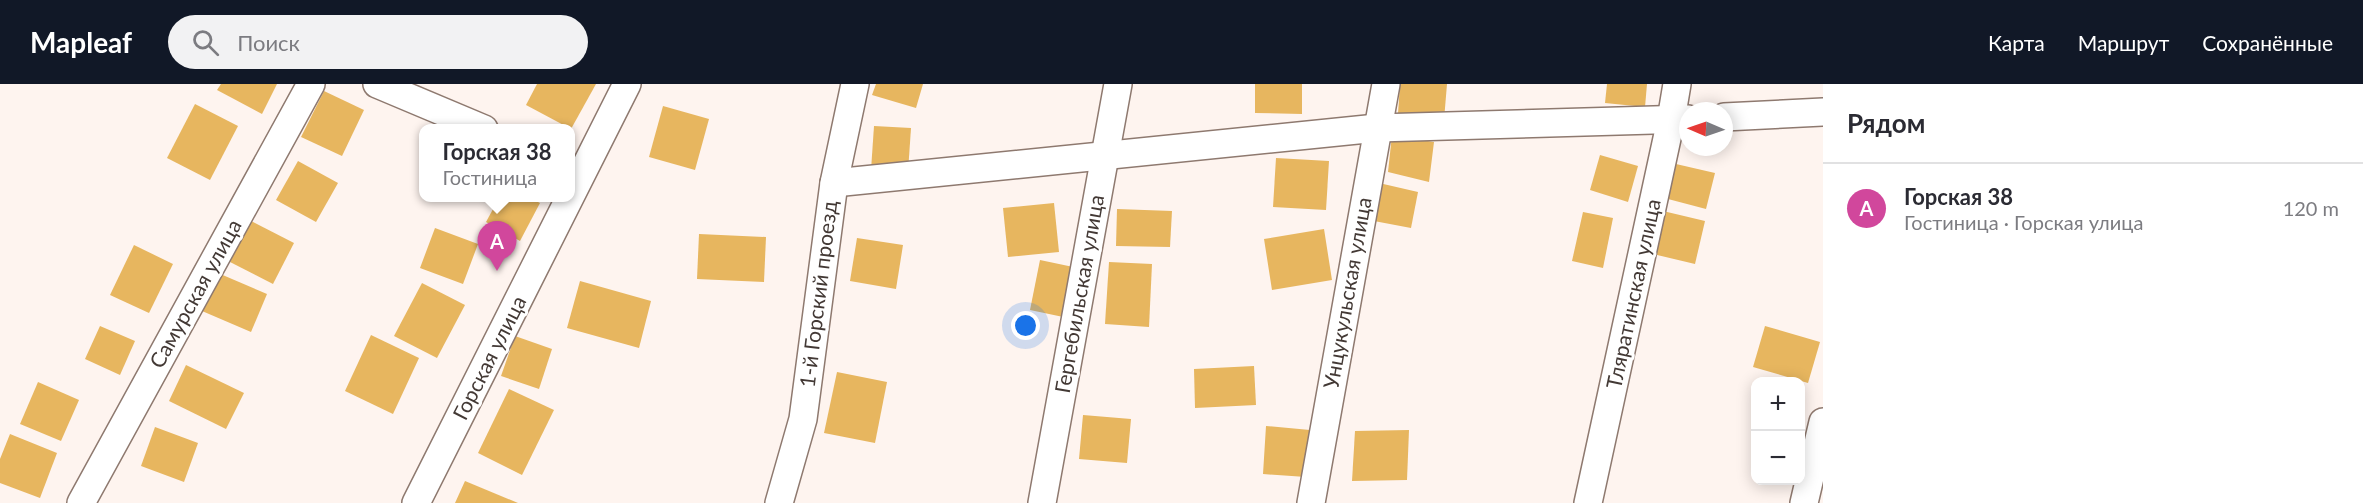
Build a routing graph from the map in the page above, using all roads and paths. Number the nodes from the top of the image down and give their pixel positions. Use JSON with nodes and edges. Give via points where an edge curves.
{"nodes":[{"id":1,"x":311,"y":84,"type":"edge"},
{"id":2,"x":377,"y":84,"type":"edge"},
{"id":3,"x":627,"y":84,"type":"edge"},
{"id":4,"x":855,"y":84,"type":"edge"},
{"id":5,"x":1118,"y":84,"type":"edge"},
{"id":6,"x":1386,"y":84,"type":"edge"},
{"id":7,"x":1677,"y":84,"type":"edge"},
{"id":8,"x":1679,"y":107,"type":"edge"},
{"id":9,"x":1823,"y":112,"type":"edge"},
{"id":10,"x":1733,"y":117,"type":"edge"},
{"id":11,"x":1679,"y":119,"type":"edge"},
{"id":12,"x":1679,"y":123,"type":"edge"},
{"id":13,"x":472,"y":124,"type":"edge"},
{"id":14,"x":1377,"y":128,"type":"junction"},
{"id":15,"x":1105,"y":156,"type":"junction"},
{"id":16,"x":578,"y":167,"type":"edge"},
{"id":17,"x":834,"y":183,"type":"junction"},
{"id":18,"x":561,"y":202,"type":"edge"},
{"id":19,"x":1823,"y":422,"type":"edge"},
{"id":20,"x":81,"y":503,"type":"edge"},
{"id":21,"x":416,"y":503,"type":"edge"},
{"id":22,"x":779,"y":503,"type":"edge"},
{"id":23,"x":1042,"y":503,"type":"edge"},
{"id":24,"x":1311,"y":503,"type":"edge"},
{"id":25,"x":1588,"y":503,"type":"edge"},
{"id":26,"x":1804,"y":503,"type":"edge"}],
"edges":[{"from":1,"to":20,"type":"street","name":"Самурская улица"},
{"from":2,"to":13,"type":"street"},
{"from":3,"to":16,"type":"street","name":"Горская улица"},
{"from":4,"to":17,"type":"street","name":"1-й Горский проезд"},
{"from":5,"to":15,"type":"street","name":"Гергебильская улица"},
{"from":6,"to":14,"type":"street","name":"Унцукульская улица"},
{"from":7,"to":8,"type":"street","name":"Тляратинская улица"},
{"from":9,"to":10,"type":"street"},
{"from":11,"to":14,"type":"street"},
{"from":12,"to":25,"type":"street","name":"Тляратинская улица"},
{"from":14,"to":15,"type":"street"},
{"from":14,"to":24,"type":"street","name":"Унцукульская улица"},
{"from":15,"to":17,"type":"street"},
{"from":15,"to":23,"type":"street","name":"Гергебильская улица"},
{"from":17,"to":22,"type":"street","name":"1-й Горский проезд","via":[[803,418]]},
{"from":18,"to":21,"type":"street","name":"Горская улица"},
{"from":19,"to":26,"type":"street"}]}
